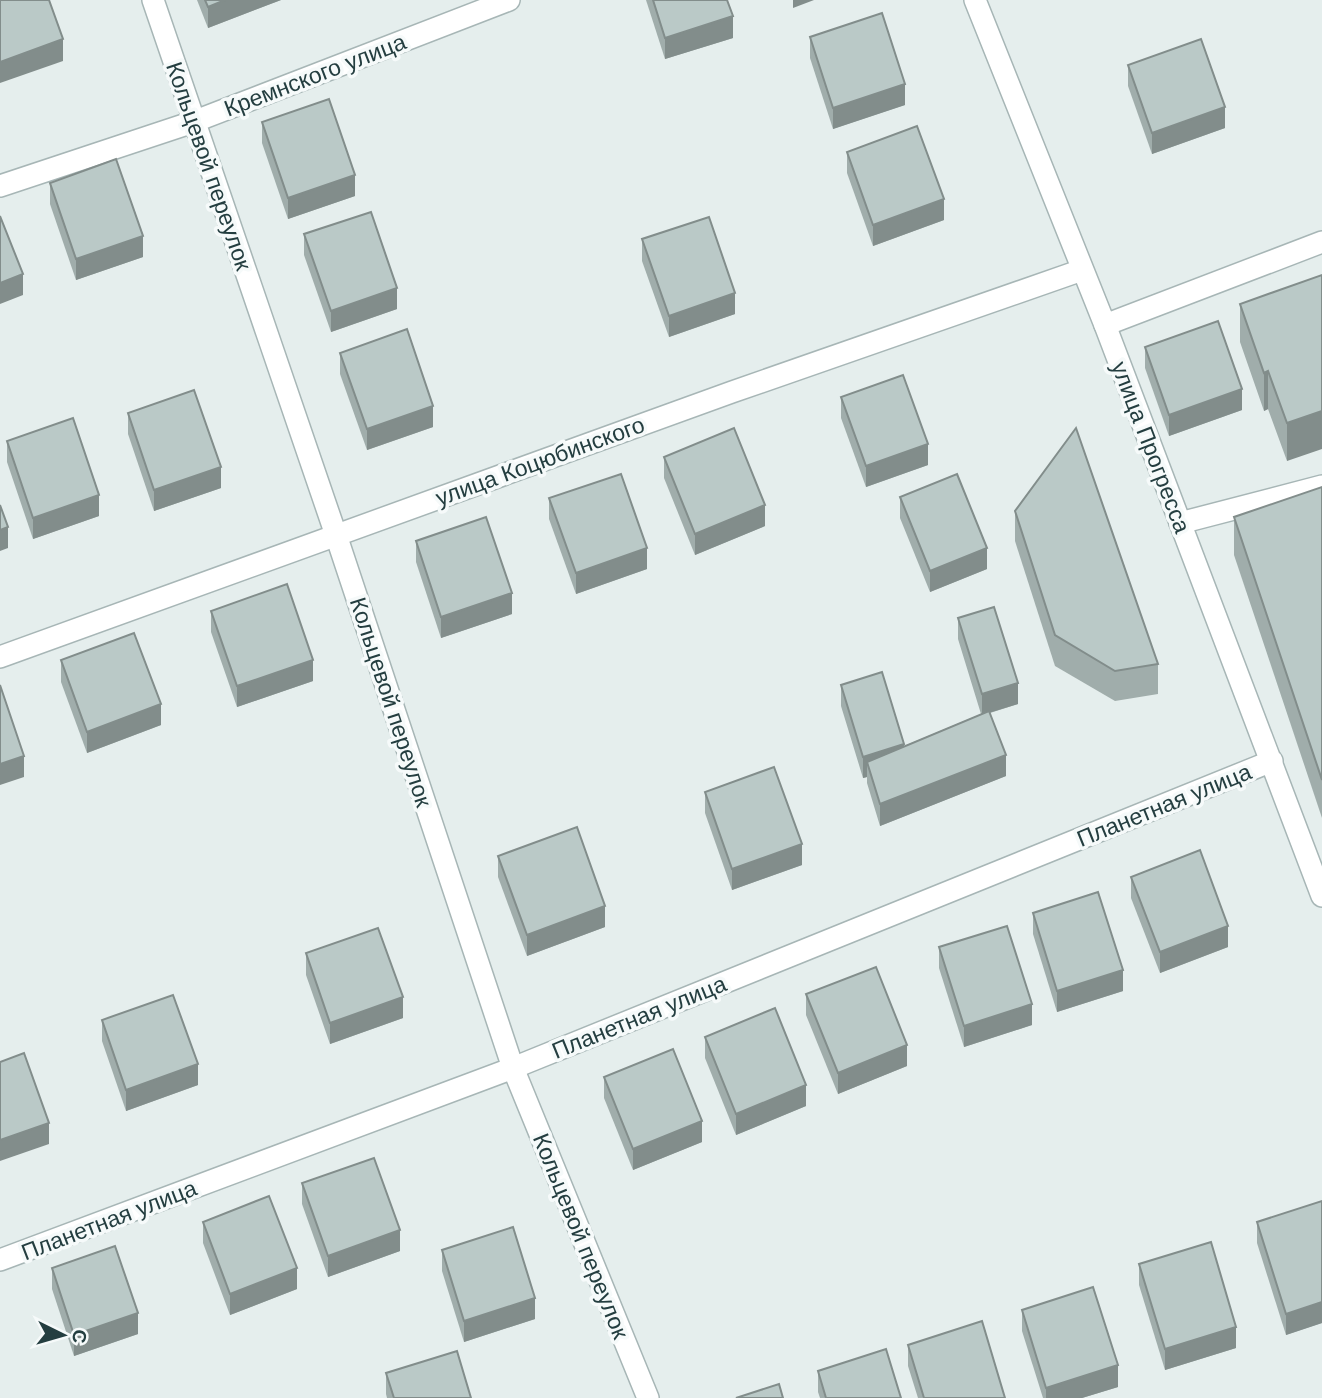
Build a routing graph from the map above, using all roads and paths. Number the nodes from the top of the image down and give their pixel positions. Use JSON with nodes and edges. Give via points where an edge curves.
{"nodes":[{"id":1,"x":153,"y":0,"type":"edge"},
{"id":2,"x":509,"y":0,"type":"edge"},
{"id":3,"x":975,"y":0,"type":"edge"},
{"id":4,"x":193,"y":122,"type":"junction"},
{"id":5,"x":0,"y":186,"type":"edge"},
{"id":6,"x":1322,"y":242,"type":"edge"},
{"id":7,"x":1082,"y":270,"type":"junction"},
{"id":8,"x":1105,"y":326,"type":"junction"},
{"id":9,"x":1322,"y":486,"type":"edge"},
{"id":10,"x":1181,"y":523,"type":"junction"},
{"id":11,"x":335,"y":535,"type":"junction"},
{"id":12,"x":0,"y":657,"type":"edge"},
{"id":13,"x":1272,"y":761,"type":"junction"},
{"id":14,"x":1322,"y":895,"type":"edge"},
{"id":15,"x":513,"y":1068,"type":"junction"},
{"id":16,"x":0,"y":1261,"type":"edge"},
{"id":17,"x":648,"y":1398,"type":"edge"}],
"edges":[{"from":1,"to":4,"type":"street","name":"Кольцевой переулок"},
{"from":2,"to":4,"type":"street","name":"Кремнского улица"},
{"from":3,"to":7,"type":"street","name":"улица Прогресса"},
{"from":4,"to":5,"type":"street","name":"Кремнского улица"},
{"from":4,"to":11,"type":"street","name":"Кольцевой переулок"},
{"from":6,"to":8,"type":"street"},
{"from":7,"to":8,"type":"street","name":"улица Прогресса"},
{"from":7,"to":11,"type":"street","name":"улица Коцюбинского"},
{"from":8,"to":10,"type":"street","name":"улица Прогресса"},
{"from":9,"to":10,"type":"street"},
{"from":10,"to":13,"type":"street","name":"улица Прогресса"},
{"from":11,"to":12,"type":"street","name":"улица Коцюбинского"},
{"from":11,"to":15,"type":"street","name":"Кольцевой переулок"},
{"from":13,"to":14,"type":"street","name":"улица Прогресса"},
{"from":13,"to":15,"type":"street","name":"Планетная улица"},
{"from":15,"to":16,"type":"street","name":"Планетная улица"},
{"from":15,"to":17,"type":"street","name":"Кольцевой переулок"}]}
